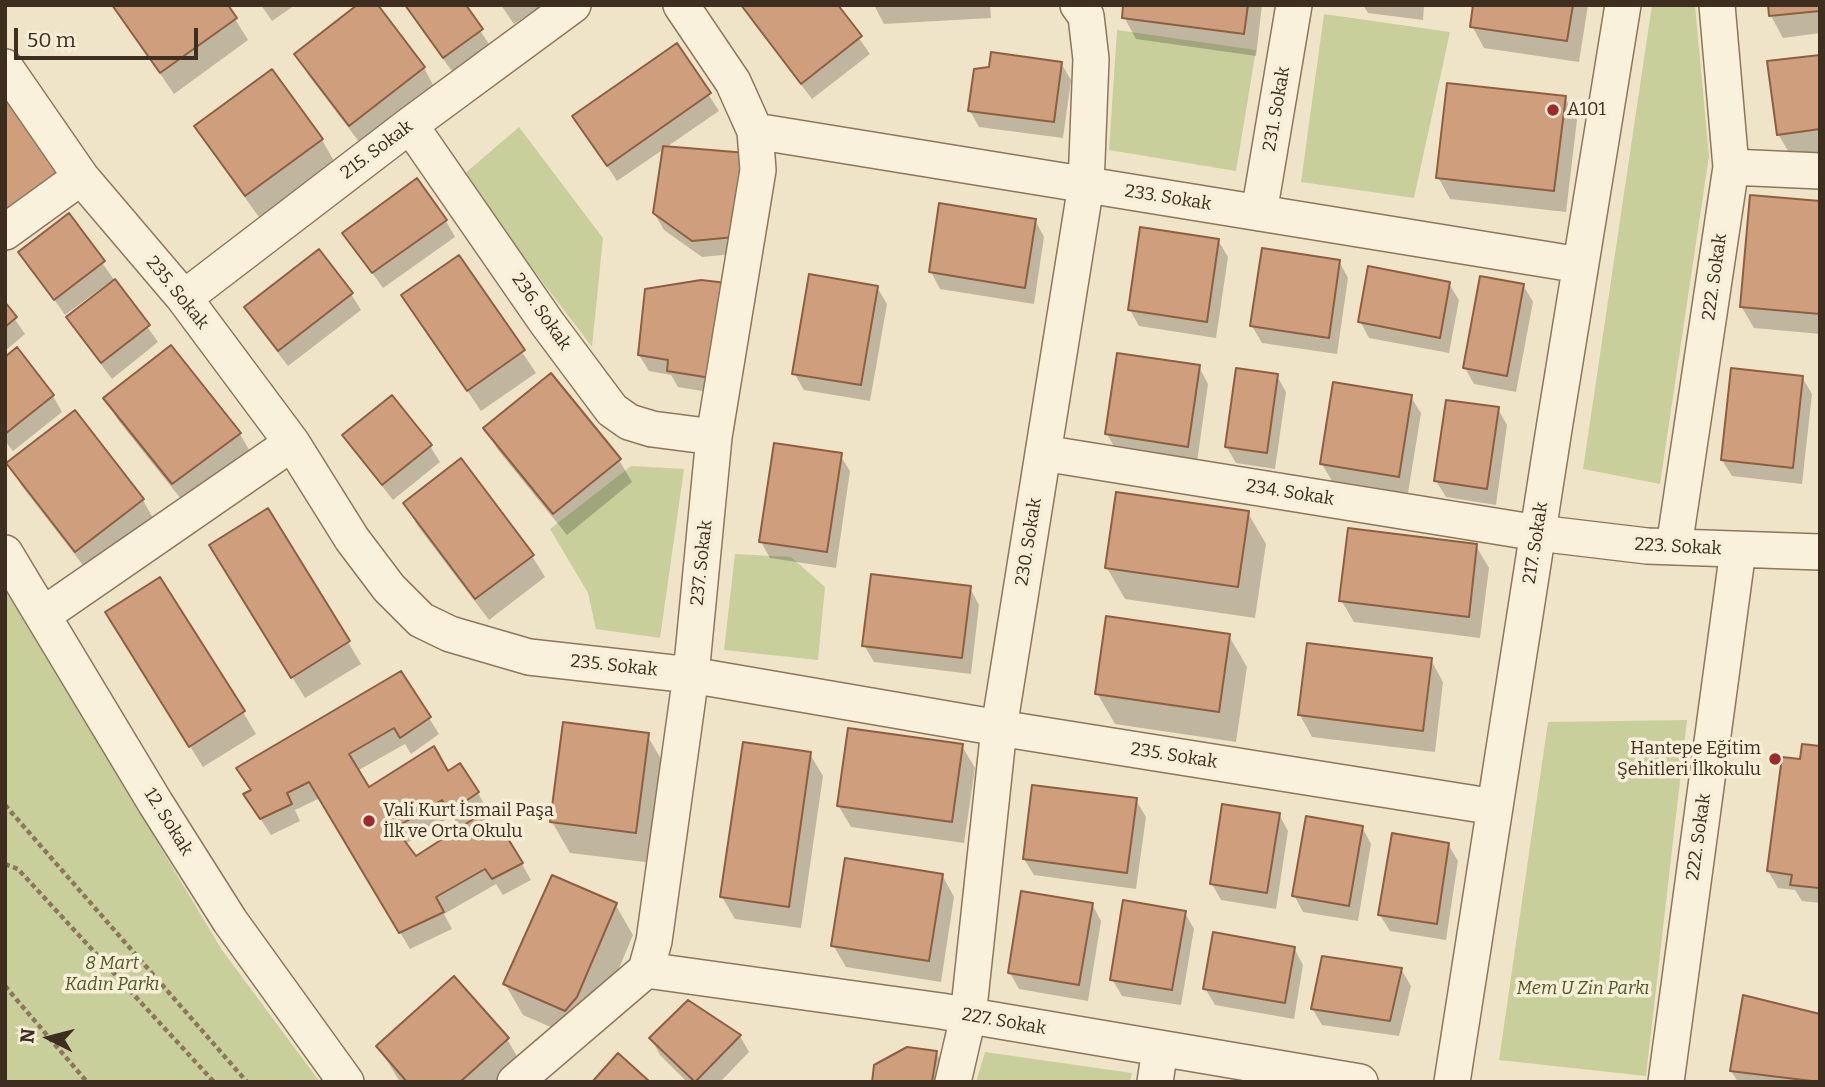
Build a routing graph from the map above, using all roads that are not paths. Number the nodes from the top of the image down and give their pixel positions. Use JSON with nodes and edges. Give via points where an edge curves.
{"nodes":[{"id":1,"x":573,"y":5,"type":"edge"},
{"id":2,"x":681,"y":5,"type":"edge"},
{"id":3,"x":1078,"y":5,"type":"edge"},
{"id":4,"x":1294,"y":5,"type":"edge"},
{"id":5,"x":1623,"y":5,"type":"edge"},
{"id":6,"x":1717,"y":5,"type":"edge"},
{"id":7,"x":5,"y":67,"type":"edge"},
{"id":8,"x":410,"y":125,"type":"junction"},
{"id":9,"x":755,"y":131,"type":"junction"},
{"id":10,"x":1731,"y":167,"type":"junction"},
{"id":11,"x":1820,"y":171,"type":"edge"},
{"id":12,"x":81,"y":177,"type":"junction"},
{"id":13,"x":1086,"y":185,"type":"junction"},
{"id":14,"x":1259,"y":213,"type":"junction"},
{"id":15,"x":5,"y":232,"type":"edge"},
{"id":16,"x":1580,"y":265,"type":"junction"},
{"id":17,"x":184,"y":298,"type":"junction"},
{"id":18,"x":714,"y":438,"type":"junction"},
{"id":19,"x":292,"y":443,"type":"junction"},
{"id":20,"x":1043,"y":453,"type":"junction"},
{"id":21,"x":1538,"y":533,"type":"junction"},
{"id":22,"x":1674,"y":547,"type":"junction"},
{"id":23,"x":1738,"y":550,"type":"junction"},
{"id":24,"x":1820,"y":552,"type":"edge"},
{"id":25,"x":5,"y":553,"type":"edge"},
{"id":26,"x":43,"y":615,"type":"junction"},
{"id":27,"x":691,"y":675,"type":"junction"},
{"id":28,"x":999,"y":728,"type":"junction"},
{"id":29,"x":1496,"y":807,"type":"junction"},
{"id":30,"x":646,"y":970,"type":"junction"},
{"id":31,"x":968,"y":1017,"type":"junction"},
{"id":32,"x":1157,"y":1065,"type":"edge"},
{"id":33,"x":346,"y":1082,"type":"edge"},
{"id":34,"x":515,"y":1082,"type":"edge"},
{"id":35,"x":953,"y":1082,"type":"edge"},
{"id":36,"x":1360,"y":1082,"type":"edge"},
{"id":37,"x":1452,"y":1082,"type":"edge"},
{"id":38,"x":1666,"y":1082,"type":"edge"}],
"edges":[{"from":1,"to":8,"type":"street","name":"215. Sokak"},
{"from":2,"to":9,"type":"street","name":"237. Sokak","via":[[733,82]]},
{"from":3,"to":13,"type":"street","name":"230. Sokak","via":[[1086,16],[1091,59]]},
{"from":4,"to":14,"type":"street","name":"231. Sokak"},
{"from":5,"to":16,"type":"street","name":"217. Sokak"},
{"from":6,"to":10,"type":"street","name":"222. Sokak"},
{"from":7,"to":12,"type":"street","name":"235. Sokak"},
{"from":8,"to":17,"type":"street","name":"215. Sokak"},
{"from":8,"to":18,"type":"street","name":"236. Sokak","via":[[612,410],[629,422],[652,429]]},
{"from":9,"to":13,"type":"street","name":"233. Sokak"},
{"from":9,"to":18,"type":"street","name":"237. Sokak","via":[[758,170]]},
{"from":10,"to":11,"type":"street"},
{"from":10,"to":22,"type":"street","name":"222. Sokak"},
{"from":12,"to":15,"type":"street"},
{"from":12,"to":17,"type":"street","name":"235. Sokak"},
{"from":13,"to":14,"type":"street","name":"233. Sokak"},
{"from":13,"to":20,"type":"street","name":"230. Sokak"},
{"from":14,"to":16,"type":"street","name":"233. Sokak"},
{"from":16,"to":21,"type":"street","name":"217. Sokak"},
{"from":17,"to":19,"type":"street","name":"235. Sokak"},
{"from":18,"to":27,"type":"street","name":"237. Sokak"},
{"from":19,"to":26,"type":"street"},
{"from":19,"to":27,"type":"street","name":"235. Sokak","via":[[352,539],[389,588],[421,620],[450,634],[529,657]]},
{"from":20,"to":21,"type":"street","name":"234. Sokak"},
{"from":20,"to":28,"type":"street","name":"230. Sokak"},
{"from":21,"to":22,"type":"street","name":"223. Sokak"},
{"from":21,"to":29,"type":"street","name":"217. Sokak"},
{"from":22,"to":23,"type":"street","name":"223. Sokak"},
{"from":23,"to":24,"type":"street","name":"223. Sokak"},
{"from":23,"to":38,"type":"street","name":"222. Sokak"},
{"from":25,"to":26,"type":"street","name":"12. Sokak"},
{"from":26,"to":33,"type":"street","name":"12. Sokak","via":[[223,909]]},
{"from":27,"to":28,"type":"street","name":"235. Sokak"},
{"from":27,"to":30,"type":"street","name":"237. Sokak","via":[[654,941]]},
{"from":28,"to":29,"type":"street","name":"235. Sokak"},
{"from":28,"to":31,"type":"street","name":"230. Sokak"},
{"from":29,"to":37,"type":"street","name":"217. Sokak"},
{"from":30,"to":31,"type":"street","name":"227. Sokak"},
{"from":30,"to":34,"type":"street"},
{"from":31,"to":32,"type":"street","name":"227. Sokak"},
{"from":31,"to":35,"type":"street","name":"230. Sokak"},
{"from":32,"to":36,"type":"street","name":"227. Sokak"}]}
